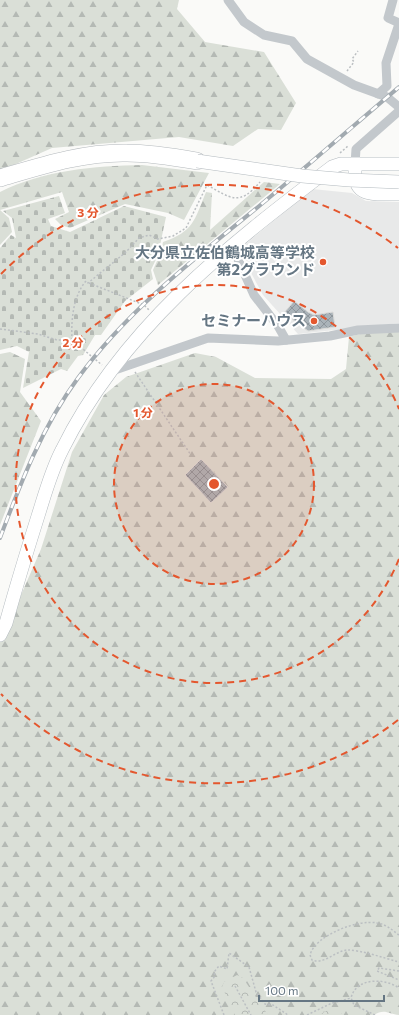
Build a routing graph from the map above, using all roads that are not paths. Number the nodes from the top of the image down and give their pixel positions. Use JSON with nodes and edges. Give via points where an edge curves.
{"nodes":[{"id":1,"x":228,"y":0,"type":"edge"},
{"id":2,"x":393,"y":0,"type":"edge"},
{"id":3,"x":399,"y":24,"type":"edge"},
{"id":4,"x":378,"y":94,"type":"junction"},
{"id":5,"x":399,"y":107,"type":"edge"},
{"id":6,"x":399,"y":111,"type":"edge"},
{"id":7,"x":197,"y":161,"type":"joint"},
{"id":8,"x":355,"y":164,"type":"junction"},
{"id":9,"x":399,"y":164,"type":"edge"},
{"id":10,"x":0,"y":178,"type":"edge"},
{"id":11,"x":399,"y":182,"type":"edge"},
{"id":12,"x":399,"y":194,"type":"edge"},
{"id":13,"x":232,"y":246,"type":"junction"},
{"id":14,"x":399,"y":328,"type":"edge"},
{"id":15,"x":286,"y":340,"type":"junction"},
{"id":16,"x":108,"y":372,"type":"junction"},
{"id":17,"x":0,"y":635,"type":"edge"}],
"edges":[{"from":1,"to":4,"type":"street","via":[[244,22],[264,35],[292,41],[307,59],[354,85]]},
{"from":2,"to":3,"type":"street","via":[[388,18]]},
{"from":3,"to":4,"type":"street","via":[[386,62],[387,86]]},
{"from":4,"to":5,"type":"street","via":[[387,97]]},
{"from":6,"to":8,"type":"street","via":[[356,149]]},
{"from":7,"to":10,"type":"highway","via":[[125,153],[93,155],[46,164]]},
{"from":7,"to":11,"type":"street","bridge":true,"via":[[302,176]]},
{"from":8,"to":9,"type":"street"},
{"from":8,"to":12,"type":"street","via":[[354,176],[360,190],[367,194]]},
{"from":8,"to":13,"type":"street","via":[[332,167],[269,214]]},
{"from":13,"to":15,"type":"street","via":[[254,295]]},
{"from":13,"to":16,"type":"street","via":[[156,316]]},
{"from":14,"to":15,"type":"street","via":[[358,330],[330,336]]},
{"from":15,"to":16,"type":"street","via":[[208,338],[132,368]]},
{"from":16,"to":17,"type":"street","via":[[61,452],[48,484],[6,623]]}]}
